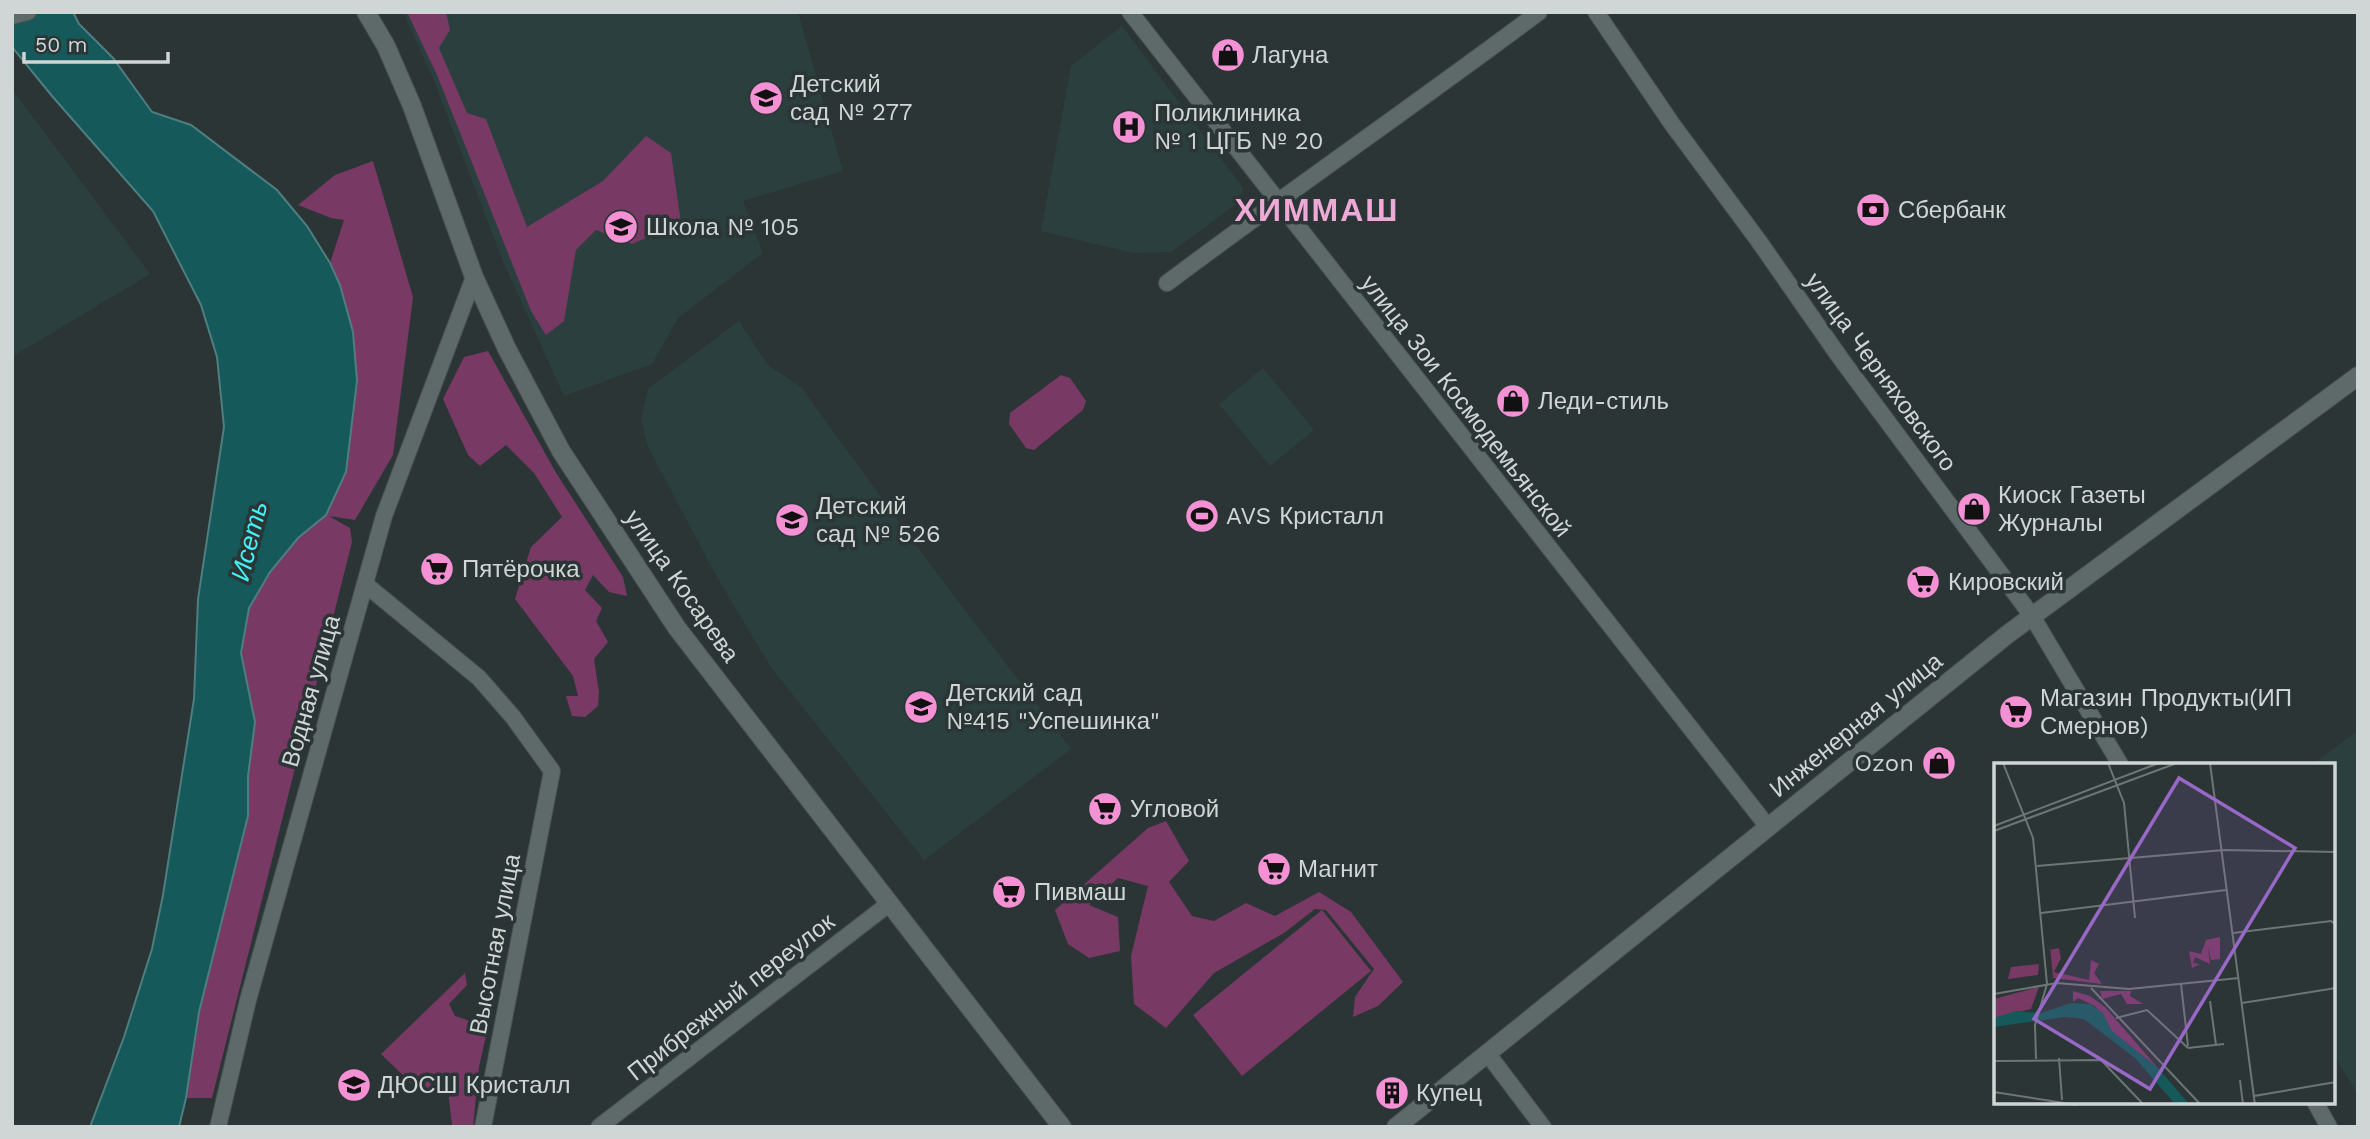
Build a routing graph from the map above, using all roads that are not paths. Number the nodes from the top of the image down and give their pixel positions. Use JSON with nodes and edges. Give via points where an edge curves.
{"nodes":[{"id":1,"x":28,"y":12,"type":"edge"},
{"id":2,"x":366,"y":12,"type":"edge"},
{"id":3,"x":1130,"y":12,"type":"edge"},
{"id":4,"x":1539,"y":12,"type":"edge"},
{"id":5,"x":1596,"y":12,"type":"edge"},
{"id":6,"x":12,"y":16,"type":"edge"},
{"id":7,"x":1277,"y":201,"type":"junction"},
{"id":8,"x":474,"y":277,"type":"junction"},
{"id":9,"x":1167,"y":284,"type":"dead end"},
{"id":10,"x":2358,"y":376,"type":"edge"},
{"id":11,"x":365,"y":584,"type":"junction"},
{"id":12,"x":2032,"y":616,"type":"junction"},
{"id":13,"x":2119,"y":763,"type":"edge"},
{"id":14,"x":1768,"y":827,"type":"junction"},
{"id":15,"x":890,"y":903,"type":"junction"},
{"id":16,"x":1486,"y":1053,"type":"junction"},
{"id":17,"x":2316,"y":1104,"type":"edge"},
{"id":18,"x":218,"y":1127,"type":"edge"},
{"id":19,"x":483,"y":1127,"type":"edge"},
{"id":20,"x":599,"y":1127,"type":"edge"},
{"id":21,"x":1062,"y":1127,"type":"edge"},
{"id":22,"x":1396,"y":1127,"type":"edge"},
{"id":23,"x":1543,"y":1127,"type":"edge"},
{"id":24,"x":2329,"y":1127,"type":"edge"}],
"edges":[{"from":1,"to":6,"type":"street"},
{"from":2,"to":8,"type":"street","name":"улица Косарева","via":[[412,106]]},
{"from":3,"to":7,"type":"street","name":"улица Зои Космодемьянской"},
{"from":4,"to":7,"type":"street"},
{"from":5,"to":12,"type":"street","name":"улица Черняховского","via":[[1841,359]]},
{"from":7,"to":9,"type":"street"},
{"from":7,"to":14,"type":"street","name":"улица Зои Космодемьянской"},
{"from":8,"to":11,"type":"street","name":"Водная улица","via":[[384,516]]},
{"from":8,"to":15,"type":"street","name":"улица Косарева","via":[[554,437],[677,628]]},
{"from":10,"to":12,"type":"street","name":"Инженерная улица"},
{"from":11,"to":18,"type":"street","name":"Водная улица","via":[[248,1000]]},
{"from":11,"to":19,"type":"street","name":"Высотная улица","via":[[479,678],[552,771]]},
{"from":12,"to":13,"type":"street","name":"улица Черняховского"},
{"from":12,"to":14,"type":"street","name":"Инженерная улица"},
{"from":14,"to":16,"type":"street","name":"Инженерная улица"},
{"from":15,"to":20,"type":"street","name":"Прибрежный переулок"},
{"from":15,"to":21,"type":"street","name":"улица Косарева"},
{"from":16,"to":22,"type":"street","name":"Инженерная улица"},
{"from":16,"to":23,"type":"street"},
{"from":17,"to":24,"type":"street"}]}
